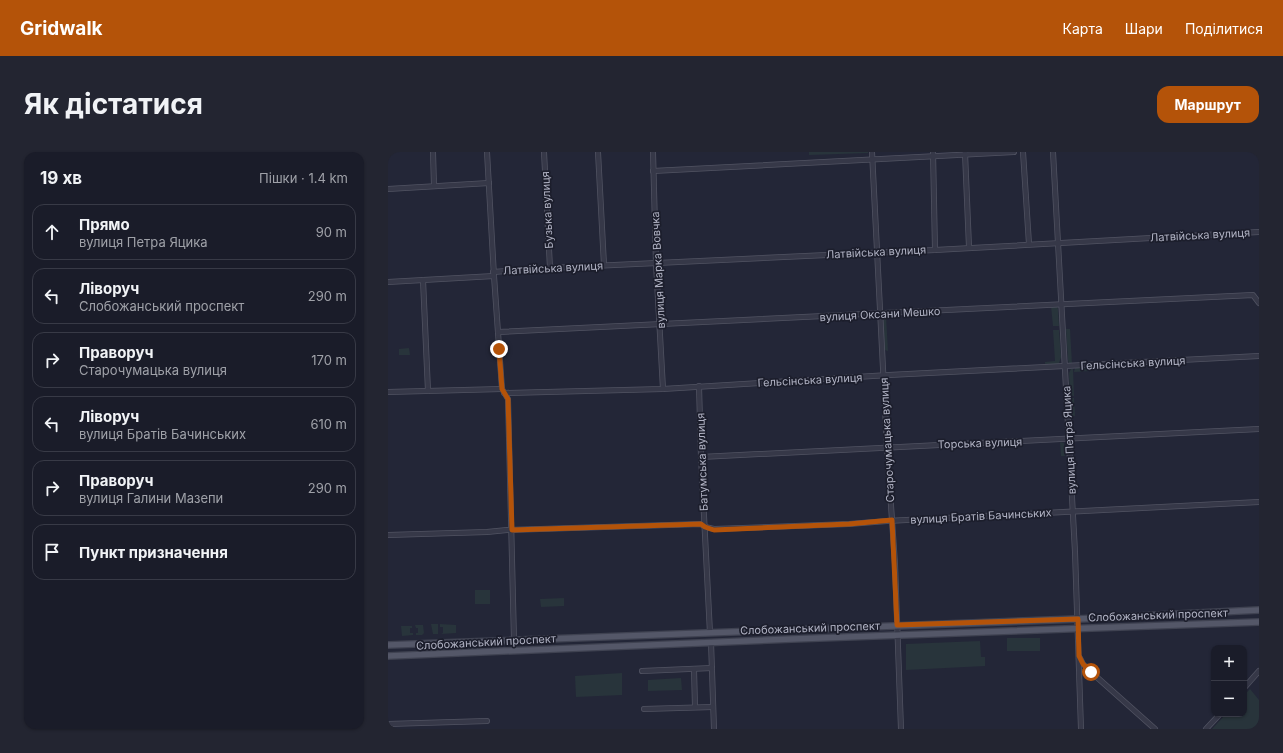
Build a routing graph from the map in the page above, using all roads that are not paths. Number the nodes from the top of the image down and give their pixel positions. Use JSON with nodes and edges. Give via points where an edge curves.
{"nodes":[{"id":1,"x":433,"y":152,"type":"edge"},
{"id":2,"x":487,"y":152,"type":"edge"},
{"id":3,"x":544,"y":152,"type":"edge"},
{"id":4,"x":598,"y":152,"type":"edge"},
{"id":5,"x":653,"y":152,"type":"edge"},
{"id":6,"x":872,"y":152,"type":"edge"},
{"id":7,"x":1014,"y":152,"type":"edge"},
{"id":8,"x":1023,"y":152,"type":"edge"},
{"id":9,"x":1053,"y":152,"type":"edge"},
{"id":10,"x":965,"y":153,"type":"edge"},
{"id":11,"x":933,"y":154,"type":"edge"},
{"id":12,"x":873,"y":160,"type":"junction"},
{"id":13,"x":653,"y":171,"type":"junction"},
{"id":14,"x":489,"y":182,"type":"junction"},
{"id":15,"x":434,"y":186,"type":"junction"},
{"id":16,"x":388,"y":189,"type":"edge"},
{"id":17,"x":1259,"y":232,"type":"edge"},
{"id":18,"x":1058,"y":242,"type":"junction"},
{"id":19,"x":1029,"y":244,"type":"junction"},
{"id":20,"x":968,"y":247,"type":"junction"},
{"id":21,"x":935,"y":250,"type":"junction"},
{"id":22,"x":877,"y":252,"type":"junction"},
{"id":23,"x":656,"y":263,"type":"junction"},
{"id":24,"x":604,"y":265,"type":"junction"},
{"id":25,"x":550,"y":268,"type":"junction"},
{"id":26,"x":493,"y":274,"type":"junction"},
{"id":27,"x":423,"y":280,"type":"junction"},
{"id":28,"x":388,"y":282,"type":"edge"},
{"id":29,"x":1259,"y":302,"type":"edge"},
{"id":30,"x":1062,"y":304,"type":"junction"},
{"id":31,"x":880,"y":314,"type":"junction"},
{"id":32,"x":660,"y":324,"type":"junction"},
{"id":33,"x":498,"y":332,"type":"junction"},
{"id":34,"x":1259,"y":356,"type":"edge"},
{"id":35,"x":1065,"y":367,"type":"junction"},
{"id":36,"x":884,"y":376,"type":"junction"},
{"id":37,"x":699,"y":386,"type":"junction"},
{"id":38,"x":663,"y":388,"type":"junction"},
{"id":39,"x":428,"y":391,"type":"junction"},
{"id":40,"x":503,"y":391,"type":"junction"},
{"id":41,"x":388,"y":392,"type":"edge"},
{"id":42,"x":1259,"y":429,"type":"edge"},
{"id":43,"x":1069,"y":440,"type":"junction"},
{"id":44,"x":887,"y":447,"type":"junction"},
{"id":45,"x":701,"y":457,"type":"junction"},
{"id":46,"x":1259,"y":502,"type":"edge"},
{"id":47,"x":1073,"y":512,"type":"junction"},
{"id":48,"x":892,"y":520,"type":"junction"},
{"id":49,"x":705,"y":527,"type":"junction"},
{"id":50,"x":512,"y":530,"type":"junction"},
{"id":51,"x":388,"y":535,"type":"edge"},
{"id":52,"x":1258,"y":610,"type":"edge"},
{"id":53,"x":1078,"y":619,"type":"junction"},
{"id":54,"x":1258,"y":622,"type":"edge"},
{"id":55,"x":897,"y":625,"type":"junction"},
{"id":56,"x":1078,"y":628,"type":"junction"},
{"id":57,"x":710,"y":633,"type":"junction"},
{"id":58,"x":897,"y":634,"type":"junction"},
{"id":59,"x":514,"y":640,"type":"junction"},
{"id":60,"x":711,"y":642,"type":"junction"},
{"id":61,"x":388,"y":646,"type":"edge"},
{"id":62,"x":388,"y":656,"type":"edge"},
{"id":63,"x":1079,"y":656,"type":"junction"},
{"id":64,"x":712,"y":668,"type":"junction"},
{"id":65,"x":694,"y":669,"type":"junction"},
{"id":66,"x":642,"y":671,"type":"dead end"},
{"id":67,"x":1259,"y":671,"type":"edge"},
{"id":68,"x":1247,"y":685,"type":"edge"},
{"id":69,"x":695,"y":707,"type":"junction"},
{"id":70,"x":713,"y":707,"type":"junction"},
{"id":71,"x":644,"y":709,"type":"dead end"},
{"id":72,"x":1217,"y":717,"type":"edge"},
{"id":73,"x":487,"y":721,"type":"dead end"},
{"id":74,"x":388,"y":724,"type":"edge"},
{"id":75,"x":714,"y":729,"type":"edge"},
{"id":76,"x":901,"y":729,"type":"edge"},
{"id":77,"x":1081,"y":729,"type":"edge"},
{"id":78,"x":1155,"y":729,"type":"edge"},
{"id":79,"x":1206,"y":729,"type":"edge"}],
"edges":[{"from":1,"to":15,"type":"street"},
{"from":2,"to":14,"type":"street"},
{"from":3,"to":25,"type":"street","name":"Бузька вулиця"},
{"from":4,"to":24,"type":"street"},
{"from":5,"to":13,"type":"street","name":"вулиця Марка Вовчка"},
{"from":6,"to":12,"type":"street","name":"Старочумацька вулиця"},
{"from":7,"to":10,"type":"street"},
{"from":8,"to":19,"type":"street"},
{"from":9,"to":18,"type":"street","name":"вулиця Петра Яцика"},
{"from":10,"to":11,"type":"street"},
{"from":10,"to":20,"type":"street"},
{"from":11,"to":12,"type":"street"},
{"from":11,"to":21,"type":"street"},
{"from":12,"to":13,"type":"street"},
{"from":12,"to":22,"type":"street","name":"Старочумацька вулиця"},
{"from":13,"to":23,"type":"street","name":"вулиця Марка Вовчка"},
{"from":14,"to":15,"type":"street"},
{"from":14,"to":26,"type":"street"},
{"from":15,"to":16,"type":"street"},
{"from":17,"to":18,"type":"street","name":"Латвійська вулиця"},
{"from":18,"to":19,"type":"street","name":"Латвійська вулиця"},
{"from":18,"to":30,"type":"street","name":"вулиця Петра Яцика"},
{"from":19,"to":20,"type":"street","name":"Латвійська вулиця"},
{"from":20,"to":21,"type":"street","name":"Латвійська вулиця"},
{"from":21,"to":22,"type":"street","name":"Латвійська вулиця"},
{"from":22,"to":23,"type":"street","name":"Латвійська вулиця"},
{"from":22,"to":31,"type":"street","name":"Старочумацька вулиця"},
{"from":23,"to":24,"type":"street","name":"Латвійська вулиця"},
{"from":23,"to":32,"type":"street","name":"вулиця Марка Вовчка"},
{"from":24,"to":25,"type":"street","name":"Латвійська вулиця"},
{"from":25,"to":26,"type":"street","name":"Латвійська вулиця"},
{"from":26,"to":27,"type":"street","name":"Латвійська вулиця"},
{"from":26,"to":33,"type":"street"},
{"from":27,"to":28,"type":"street","name":"Латвійська вулиця"},
{"from":27,"to":39,"type":"street"},
{"from":29,"to":30,"type":"street","name":"вулиця Оксани Мешко","via":[[1253,295]]},
{"from":30,"to":31,"type":"street","name":"вулиця Оксани Мешко"},
{"from":30,"to":35,"type":"street","name":"вулиця Петра Яцика"},
{"from":31,"to":32,"type":"street","name":"вулиця Оксани Мешко"},
{"from":31,"to":36,"type":"street","name":"Старочумацька вулиця"},
{"from":32,"to":33,"type":"street","name":"вулиця Оксани Мешко"},
{"from":32,"to":38,"type":"street","name":"вулиця Марка Вовчка"},
{"from":33,"to":40,"type":"street"},
{"from":34,"to":35,"type":"street","name":"Гельсінська вулиця"},
{"from":35,"to":36,"type":"street","name":"Гельсінська вулиця"},
{"from":35,"to":43,"type":"street","name":"вулиця Петра Яцика"},
{"from":36,"to":37,"type":"street","name":"Гельсінська вулиця"},
{"from":36,"to":44,"type":"street","name":"Старочумацька вулиця"},
{"from":37,"to":38,"type":"street","name":"Гельсінська вулиця"},
{"from":37,"to":45,"type":"street","name":"Батумська вулиця"},
{"from":38,"to":40,"type":"street","name":"Гельсінська вулиця"},
{"from":39,"to":40,"type":"street","name":"Гельсінська вулиця"},
{"from":39,"to":41,"type":"street","name":"Гельсінська вулиця"},
{"from":40,"to":50,"type":"street","via":[[508,399]]},
{"from":42,"to":43,"type":"street","name":"Торська вулиця"},
{"from":43,"to":44,"type":"street","name":"Торська вулиця"},
{"from":43,"to":47,"type":"street","name":"вулиця Петра Яцика"},
{"from":44,"to":45,"type":"street","name":"Торська вулиця"},
{"from":44,"to":48,"type":"street","name":"Старочумацька вулиця"},
{"from":45,"to":49,"type":"street","name":"Батумська вулиця"},
{"from":46,"to":47,"type":"street","name":"вулиця Братів Бачинських"},
{"from":47,"to":48,"type":"street","name":"вулиця Братів Бачинських"},
{"from":47,"to":53,"type":"street","name":"вулиця Петра Яцика"},
{"from":48,"to":49,"type":"street","name":"вулиця Братів Бачинських","via":[[714,530]]},
{"from":48,"to":55,"type":"street","name":"Старочумацька вулиця"},
{"from":49,"to":50,"type":"street","name":"вулиця Братів Бачинських","via":[[701,524]]},
{"from":49,"to":57,"type":"street","name":"Батумська вулиця"},
{"from":50,"to":51,"type":"street","name":"вулиця Братів Бачинських"},
{"from":50,"to":59,"type":"street"},
{"from":52,"to":53,"type":"main road","name":"Слобожанський проспект"},
{"from":53,"to":55,"type":"main road","name":"Слобожанський проспект"},
{"from":53,"to":56,"type":"street","name":"вулиця Петра Яцика"},
{"from":54,"to":56,"type":"main road","name":"Слобожанський проспект"},
{"from":55,"to":57,"type":"main road","name":"Слобожанський проспект"},
{"from":55,"to":58,"type":"street","name":"Старочумацька вулиця"},
{"from":56,"to":58,"type":"main road","name":"Слобожанський проспект"},
{"from":56,"to":63,"type":"street","name":"вулиця Петра Яцика"},
{"from":57,"to":59,"type":"main road","name":"Слобожанський проспект"},
{"from":58,"to":60,"type":"main road","name":"Слобожанський проспект"},
{"from":58,"to":76,"type":"street","name":"Старочумацька вулиця"},
{"from":59,"to":61,"type":"main road","name":"Слобожанський проспект"},
{"from":60,"to":62,"type":"main road","name":"Слобожанський проспект"},
{"from":60,"to":64,"type":"street"},
{"from":63,"to":77,"type":"street","name":"вулиця Петра Яцика"},
{"from":63,"to":78,"type":"street","via":[[1091,672]]},
{"from":64,"to":65,"type":"street"},
{"from":64,"to":70,"type":"street"},
{"from":65,"to":66,"type":"street"},
{"from":65,"to":69,"type":"street"},
{"from":67,"to":68,"type":"street"},
{"from":69,"to":70,"type":"street"},
{"from":69,"to":71,"type":"street"},
{"from":70,"to":75,"type":"street"},
{"from":72,"to":79,"type":"street"},
{"from":73,"to":74,"type":"street"}]}
